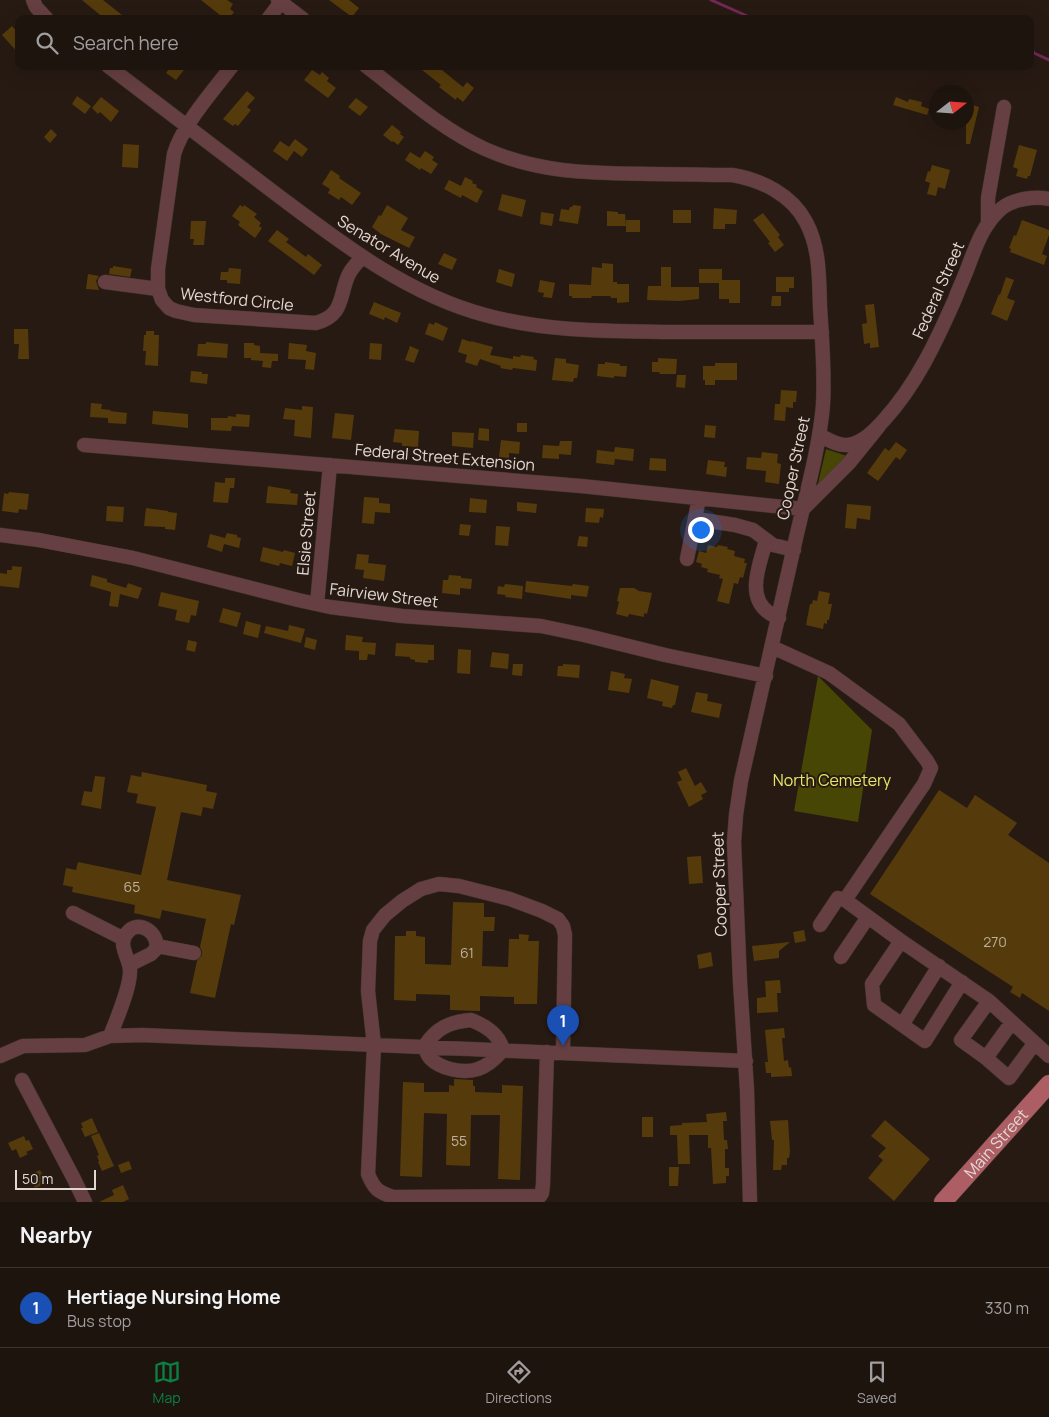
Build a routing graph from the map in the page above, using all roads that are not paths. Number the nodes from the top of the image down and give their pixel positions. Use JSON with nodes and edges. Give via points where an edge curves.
{"nodes":[{"id":1,"x":33,"y":0,"type":"edge"},
{"id":2,"x":279,"y":1,"type":"edge"},
{"id":3,"x":43,"y":15,"type":"edge"},
{"id":4,"x":270,"y":15,"type":"edge"},
{"id":5,"x":298,"y":15,"type":"edge"},
{"id":6,"x":113,"y":70,"type":"edge"},
{"id":7,"x":229,"y":70,"type":"edge"},
{"id":8,"x":371,"y":70,"type":"edge"},
{"id":9,"x":1004,"y":106,"type":"dead end"},
{"id":10,"x":186,"y":127,"type":"junction"},
{"id":11,"x":1049,"y":199,"type":"edge"},
{"id":12,"x":988,"y":224,"type":"junction"},
{"id":13,"x":362,"y":257,"type":"junction"},
{"id":14,"x":105,"y":282,"type":"dead end"},
{"id":15,"x":158,"y":289,"type":"junction"},
{"id":16,"x":822,"y":332,"type":"junction"},
{"id":17,"x":879,"y":426,"type":"junction"},
{"id":18,"x":819,"y":435,"type":"junction"},
{"id":19,"x":84,"y":445,"type":"dead end"},
{"id":20,"x":330,"y":465,"type":"junction"},
{"id":21,"x":700,"y":498,"type":"junction"},
{"id":22,"x":803,"y":509,"type":"junction"},
{"id":23,"x":696,"y":519,"type":"junction"},
{"id":24,"x":0,"y":535,"type":"edge"},
{"id":25,"x":766,"y":540,"type":"junction"},
{"id":26,"x":794,"y":550,"type":"junction"},
{"id":27,"x":687,"y":559,"type":"dead end"},
{"id":28,"x":317,"y":604,"type":"junction"},
{"id":29,"x":779,"y":618,"type":"junction"},
{"id":30,"x":772,"y":646,"type":"junction"},
{"id":31,"x":766,"y":676,"type":"junction"},
{"id":32,"x":845,"y":900,"type":"junction"},
{"id":33,"x":73,"y":913,"type":"dead end"},
{"id":34,"x":868,"y":917,"type":"junction"},
{"id":35,"x":820,"y":925,"type":"dead end"},
{"id":36,"x":124,"y":939,"type":"junction"},
{"id":37,"x":901,"y":941,"type":"junction"},
{"id":38,"x":157,"y":946,"type":"junction"},
{"id":39,"x":194,"y":954,"type":"dead end"},
{"id":40,"x":841,"y":957,"type":"dead end"},
{"id":41,"x":129,"y":965,"type":"junction"},
{"id":42,"x":939,"y":966,"type":"junction"},
{"id":43,"x":962,"y":982,"type":"junction"},
{"id":44,"x":989,"y":1001,"type":"junction"},
{"id":45,"x":1012,"y":1022,"type":"junction"},
{"id":46,"x":902,"y":1025,"type":"junction"},
{"id":47,"x":110,"y":1036,"type":"junction"},
{"id":48,"x":1034,"y":1044,"type":"junction"},
{"id":49,"x":374,"y":1045,"type":"junction"},
{"id":50,"x":424,"y":1047,"type":"junction"},
{"id":51,"x":503,"y":1050,"type":"junction"},
{"id":52,"x":546,"y":1052,"type":"junction"},
{"id":53,"x":563,"y":1053,"type":"junction"},
{"id":54,"x":0,"y":1056,"type":"edge"},
{"id":55,"x":1049,"y":1056,"type":"edge"},
{"id":56,"x":986,"y":1058,"type":"junction"},
{"id":57,"x":746,"y":1061,"type":"junction"},
{"id":58,"x":22,"y":1080,"type":"dead end"},
{"id":59,"x":1048,"y":1088,"type":"edge"},
{"id":60,"x":85,"y":1202,"type":"edge"},
{"id":61,"x":750,"y":1202,"type":"edge"},
{"id":62,"x":942,"y":1202,"type":"edge"}],
"edges":[{"from":1,"to":3,"type":"street"},
{"from":2,"to":4,"type":"street"},
{"from":2,"to":5,"type":"street"},
{"from":6,"to":10,"type":"street","name":"Senator Avenue"},
{"from":7,"to":10,"type":"street","name":"Westford Circle"},
{"from":8,"to":16,"type":"street","name":"Cooper Street","via":[[455,132],[520,162],[570,172],[732,176],[755,180],[774,190],[799,212],[812,237],[819,274]]},
{"from":9,"to":12,"type":"street","via":[[988,198]]},
{"from":10,"to":13,"type":"street","name":"Senator Avenue"},
{"from":10,"to":15,"type":"street","name":"Westford Circle","via":[[170,172]]},
{"from":11,"to":12,"type":"street","name":"Federal Street","via":[[1031,198],[1010,203],[1000,209]]},
{"from":12,"to":17,"type":"street","name":"Federal Street","via":[[923,366]]},
{"from":13,"to":15,"type":"street","name":"Westford Circle","via":[[349,274],[339,307],[312,324],[176,312],[164,304]]},
{"from":13,"to":16,"type":"street","name":"Senator Avenue","via":[[443,301],[529,325],[603,331]]},
{"from":14,"to":15,"type":"street"},
{"from":16,"to":18,"type":"street","name":"Cooper Street","via":[[824,388]]},
{"from":17,"to":18,"type":"street","name":"Federal Street","via":[[848,445]]},
{"from":17,"to":22,"type":"street","name":"Federal Street","via":[[849,463]]},
{"from":18,"to":22,"type":"street","name":"Cooper Street"},
{"from":19,"to":20,"type":"street","name":"Federal Street Extension"},
{"from":20,"to":21,"type":"street","name":"Federal Street Extension"},
{"from":20,"to":28,"type":"street","name":"Elsie Street"},
{"from":21,"to":22,"type":"street","name":"Federal Street Extension"},
{"from":21,"to":23,"type":"street"},
{"from":22,"to":26,"type":"street","name":"Cooper Street"},
{"from":23,"to":25,"type":"street","via":[[735,524],[753,530]]},
{"from":23,"to":27,"type":"street"},
{"from":24,"to":28,"type":"street","name":"Fairview Street","via":[[133,558]]},
{"from":25,"to":26,"type":"street"},
{"from":25,"to":29,"type":"street","via":[[756,593],[767,612]]},
{"from":26,"to":29,"type":"street","name":"Cooper Street"},
{"from":28,"to":31,"type":"street","name":"Fairview Street","via":[[402,616],[548,628]]},
{"from":29,"to":30,"type":"street","name":"Cooper Street"},
{"from":30,"to":31,"type":"street","name":"Cooper Street"},
{"from":30,"to":32,"type":"street","via":[[829,673],[899,724],[931,768],[924,784]]},
{"from":31,"to":57,"type":"street","name":"Cooper Street","via":[[741,780],[734,828]]},
{"from":32,"to":34,"type":"street"},
{"from":32,"to":35,"type":"street","via":[[838,898]]},
{"from":33,"to":36,"type":"street"},
{"from":34,"to":37,"type":"street"},
{"from":34,"to":40,"type":"street"},
{"from":36,"to":38,"type":"street","via":[[130,929],[141,927],[152,932]]},
{"from":36,"to":41,"type":"street"},
{"from":37,"to":42,"type":"street"},
{"from":37,"to":46,"type":"street","via":[[872,984],[874,1006]]},
{"from":38,"to":39,"type":"street"},
{"from":38,"to":41,"type":"street","via":[[151,954]]},
{"from":41,"to":47,"type":"street","via":[[123,1001]]},
{"from":42,"to":43,"type":"street"},
{"from":42,"to":46,"type":"street"},
{"from":43,"to":44,"type":"street"},
{"from":43,"to":46,"type":"street","via":[[925,1041]]},
{"from":44,"to":45,"type":"street"},
{"from":44,"to":56,"type":"street","via":[[961,1040]]},
{"from":45,"to":48,"type":"street"},
{"from":45,"to":56,"type":"street"},
{"from":47,"to":49,"type":"street"},
{"from":47,"to":54,"type":"street","via":[[85,1045],[23,1046]]},
{"from":48,"to":55,"type":"street"},
{"from":48,"to":56,"type":"street","via":[[1009,1078]]},
{"from":49,"to":50,"type":"street"},
{"from":49,"to":52,"type":"street","via":[[368,1174],[379,1192],[393,1197],[540,1196]]},
{"from":49,"to":53,"type":"street","via":[[368,991],[373,930],[402,901],[421,889],[439,884],[510,899],[558,919],[565,934]]},
{"from":50,"to":51,"type":"street"},
{"from":50,"to":51,"type":"street","via":[[430,1058],[459,1072],[478,1070],[491,1063]]},
{"from":50,"to":51,"type":"street","via":[[445,1026],[471,1020],[490,1030]]},
{"from":51,"to":52,"type":"street"},
{"from":52,"to":53,"type":"street"},
{"from":53,"to":57,"type":"street"},
{"from":57,"to":61,"type":"street","name":"Cooper Street"},
{"from":58,"to":60,"type":"street"},
{"from":59,"to":62,"type":"main road","name":"Main Street"}]}
